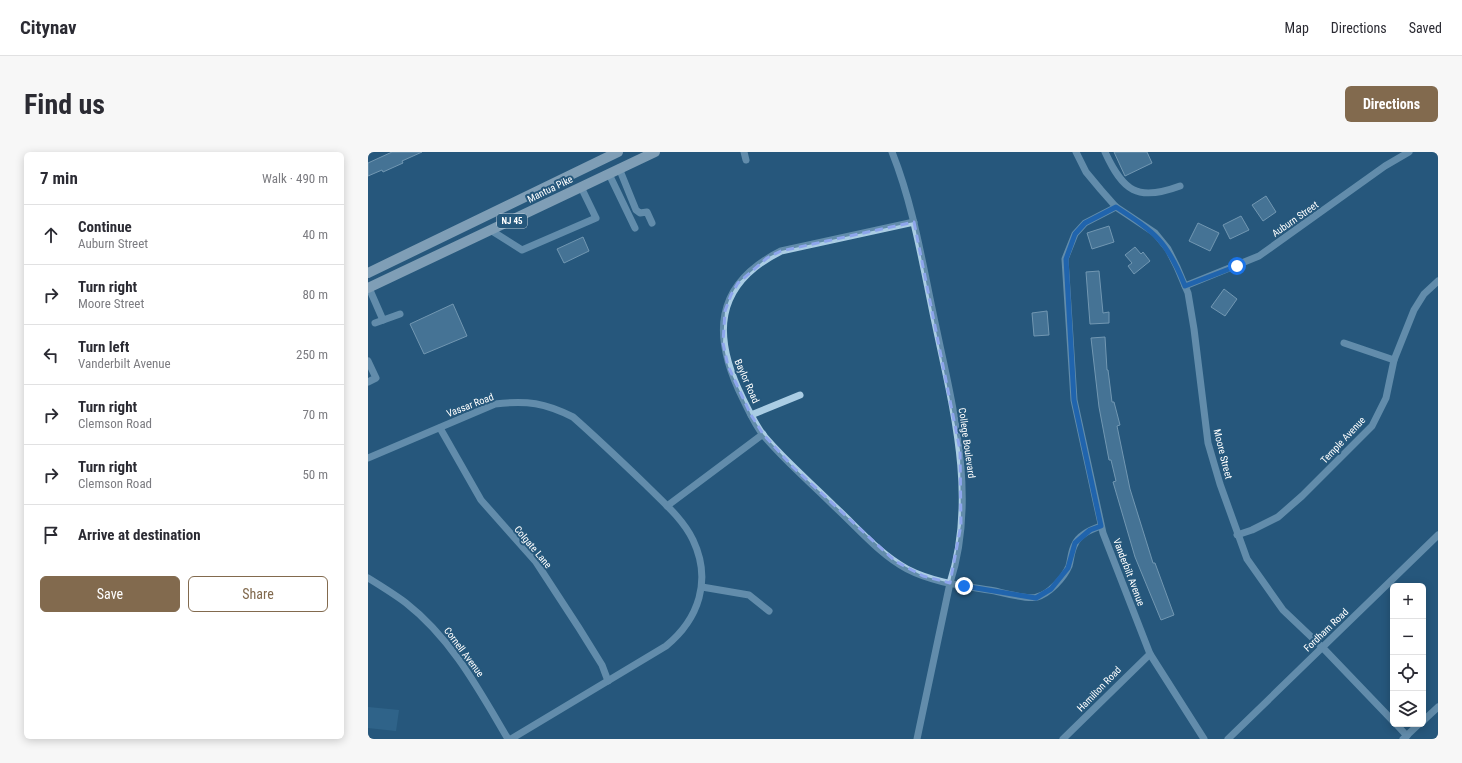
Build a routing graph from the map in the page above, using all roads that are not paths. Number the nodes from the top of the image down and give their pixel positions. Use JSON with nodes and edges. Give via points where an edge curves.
{"nodes":[{"id":1,"x":618,"y":152,"type":"edge"},
{"id":2,"x":655,"y":152,"type":"edge"},
{"id":3,"x":744,"y":152,"type":"edge"},
{"id":4,"x":892,"y":152,"type":"edge"},
{"id":5,"x":1076,"y":152,"type":"edge"},
{"id":6,"x":1105,"y":152,"type":"edge"},
{"id":7,"x":1409,"y":152,"type":"edge"},
{"id":8,"x":746,"y":160,"type":"dead end"},
{"id":9,"x":619,"y":168,"type":"junction"},
{"id":10,"x":609,"y":174,"type":"junction"},
{"id":11,"x":1180,"y":186,"type":"dead end"},
{"id":12,"x":581,"y":187,"type":"junction"},
{"id":13,"x":1116,"y":207,"type":"junction"},
{"id":14,"x":914,"y":222,"type":"junction"},
{"id":15,"x":652,"y":223,"type":"dead end"},
{"id":16,"x":635,"y":228,"type":"dead end"},
{"id":17,"x":492,"y":231,"type":"junction"},
{"id":18,"x":368,"y":273,"type":"edge"},
{"id":19,"x":1438,"y":281,"type":"edge"},
{"id":20,"x":1185,"y":286,"type":"junction"},
{"id":21,"x":369,"y":288,"type":"edge"},
{"id":22,"x":400,"y":314,"type":"dead end"},
{"id":23,"x":383,"y":320,"type":"junction"},
{"id":24,"x":376,"y":323,"type":"dead end"},
{"id":25,"x":1344,"y":343,"type":"dead end"},
{"id":26,"x":1394,"y":360,"type":"junction"},
{"id":27,"x":368,"y":361,"type":"edge"},
{"id":28,"x":368,"y":382,"type":"edge"},
{"id":29,"x":800,"y":394,"type":"dead end"},
{"id":30,"x":751,"y":415,"type":"junction"},
{"id":31,"x":440,"y":428,"type":"junction"},
{"id":32,"x":762,"y":434,"type":"junction"},
{"id":33,"x":368,"y":458,"type":"edge"},
{"id":34,"x":667,"y":506,"type":"junction"},
{"id":35,"x":1101,"y":526,"type":"junction"},
{"id":36,"x":1238,"y":535,"type":"junction"},
{"id":37,"x":1438,"y":535,"type":"edge"},
{"id":38,"x":368,"y":578,"type":"edge"},
{"id":39,"x":950,"y":583,"type":"junction"},
{"id":40,"x":702,"y":587,"type":"junction"},
{"id":41,"x":769,"y":611,"type":"dead end"},
{"id":42,"x":1323,"y":648,"type":"junction"},
{"id":43,"x":1150,"y":654,"type":"junction"},
{"id":44,"x":608,"y":681,"type":"junction"},
{"id":45,"x":1438,"y":707,"type":"edge"},
{"id":46,"x":1390,"y":718,"type":"edge"},
{"id":47,"x":1426,"y":718,"type":"edge"},
{"id":48,"x":1398,"y":727,"type":"edge"},
{"id":49,"x":1417,"y":727,"type":"edge"},
{"id":50,"x":1405,"y":737,"type":"edge"},
{"id":51,"x":508,"y":739,"type":"edge"},
{"id":52,"x":511,"y":739,"type":"edge"},
{"id":53,"x":917,"y":739,"type":"edge"},
{"id":54,"x":1063,"y":739,"type":"edge"},
{"id":55,"x":1204,"y":739,"type":"edge"},
{"id":56,"x":1228,"y":739,"type":"edge"}],
"edges":[{"from":1,"to":18,"type":"main road","name":"Mantua Pike","number":"NJ 45"},
{"from":2,"to":9,"type":"main road","name":"Mantua Pike","number":"NJ 45"},
{"from":3,"to":8,"type":"street"},
{"from":4,"to":14,"type":"street","name":"College Boulevard"},
{"from":5,"to":13,"type":"street","name":"Moore Street","via":[[1086,172]]},
{"from":6,"to":11,"type":"street","via":[[1122,182],[1133,189],[1154,193]]},
{"from":7,"to":20,"type":"street","name":"Auburn Street","via":[[1385,166],[1259,256]]},
{"from":9,"to":10,"type":"main road","name":"Mantua Pike","number":"NJ 45"},
{"from":9,"to":15,"type":"street","via":[[636,210],[640,213],[647,212]]},
{"from":10,"to":12,"type":"main road","name":"Mantua Pike","number":"NJ 45"},
{"from":10,"to":16,"type":"street"},
{"from":12,"to":17,"type":"main road","name":"Mantua Pike","number":"NJ 45"},
{"from":12,"to":17,"type":"street","via":[[596,218],[522,250]]},
{"from":13,"to":20,"type":"street","name":"Moore Street","via":[[1155,234],[1168,249]]},
{"from":13,"to":35,"type":"street","name":"Vanderbilt Avenue","via":[[1085,223],[1075,234],[1066,259],[1074,400]]},
{"from":14,"to":30,"type":"street","name":"Baylor Road","via":[[781,252],[766,258],[738,283],[725,311],[723,343],[728,366]]},
{"from":14,"to":39,"type":"street","name":"College Boulevard","via":[[960,450],[961,525]]},
{"from":17,"to":21,"type":"main road","name":"Mantua Pike","number":"NJ 45"},
{"from":19,"to":26,"type":"street","name":"Temple Avenue","via":[[1424,294],[1414,310]]},
{"from":20,"to":36,"type":"street","name":"Moore Street","via":[[1194,329],[1208,443]]},
{"from":21,"to":23,"type":"street"},
{"from":22,"to":23,"type":"street"},
{"from":23,"to":24,"type":"street"},
{"from":25,"to":26,"type":"street"},
{"from":26,"to":36,"type":"street","name":"Temple Avenue","via":[[1386,398],[1378,416],[1364,435],[1278,517]]},
{"from":27,"to":28,"type":"street","via":[[376,378]]},
{"from":29,"to":30,"type":"street"},
{"from":30,"to":32,"type":"street","name":"Baylor Road"},
{"from":31,"to":33,"type":"street","name":"Vassar Road"},
{"from":31,"to":34,"type":"street","name":"Vassar Road","via":[[495,404],[518,401],[556,408],[578,421]]},
{"from":31,"to":44,"type":"street","name":"Colgate Lane","via":[[476,494],[536,562],[580,628],[602,665]]},
{"from":32,"to":34,"type":"street"},
{"from":32,"to":39,"type":"street","name":"Baylor Road","via":[[793,467],[895,561],[923,576]]},
{"from":34,"to":40,"type":"street","name":"Vassar Road","via":[[693,539],[699,554]]},
{"from":35,"to":39,"type":"street","name":"Baylor Road","via":[[1090,530],[1075,543],[1068,568],[1051,589],[1036,598]]},
{"from":35,"to":43,"type":"street","name":"Vanderbilt Avenue"},
{"from":36,"to":42,"type":"street","name":"Moore Street","via":[[1247,559],[1284,610]]},
{"from":37,"to":42,"type":"street","name":"Fordham Road"},
{"from":38,"to":51,"type":"street","name":"Cornell Avenue","via":[[407,604],[445,641],[476,684]]},
{"from":39,"to":53,"type":"street","name":"College Boulevard"},
{"from":40,"to":41,"type":"street","via":[[749,596]]},
{"from":40,"to":44,"type":"street","name":"Vassar Road","via":[[695,612],[675,639]]},
{"from":42,"to":46,"type":"street","name":"Moore Street"},
{"from":42,"to":56,"type":"street","name":"Fordham Road"},
{"from":43,"to":54,"type":"street","name":"Hamilton Road"},
{"from":43,"to":55,"type":"street","name":"Vanderbilt Avenue"},
{"from":44,"to":52,"type":"street","name":"Vassar Road"},
{"from":45,"to":47,"type":"street"},
{"from":48,"to":50,"type":"street"},
{"from":49,"to":50,"type":"street"}]}
